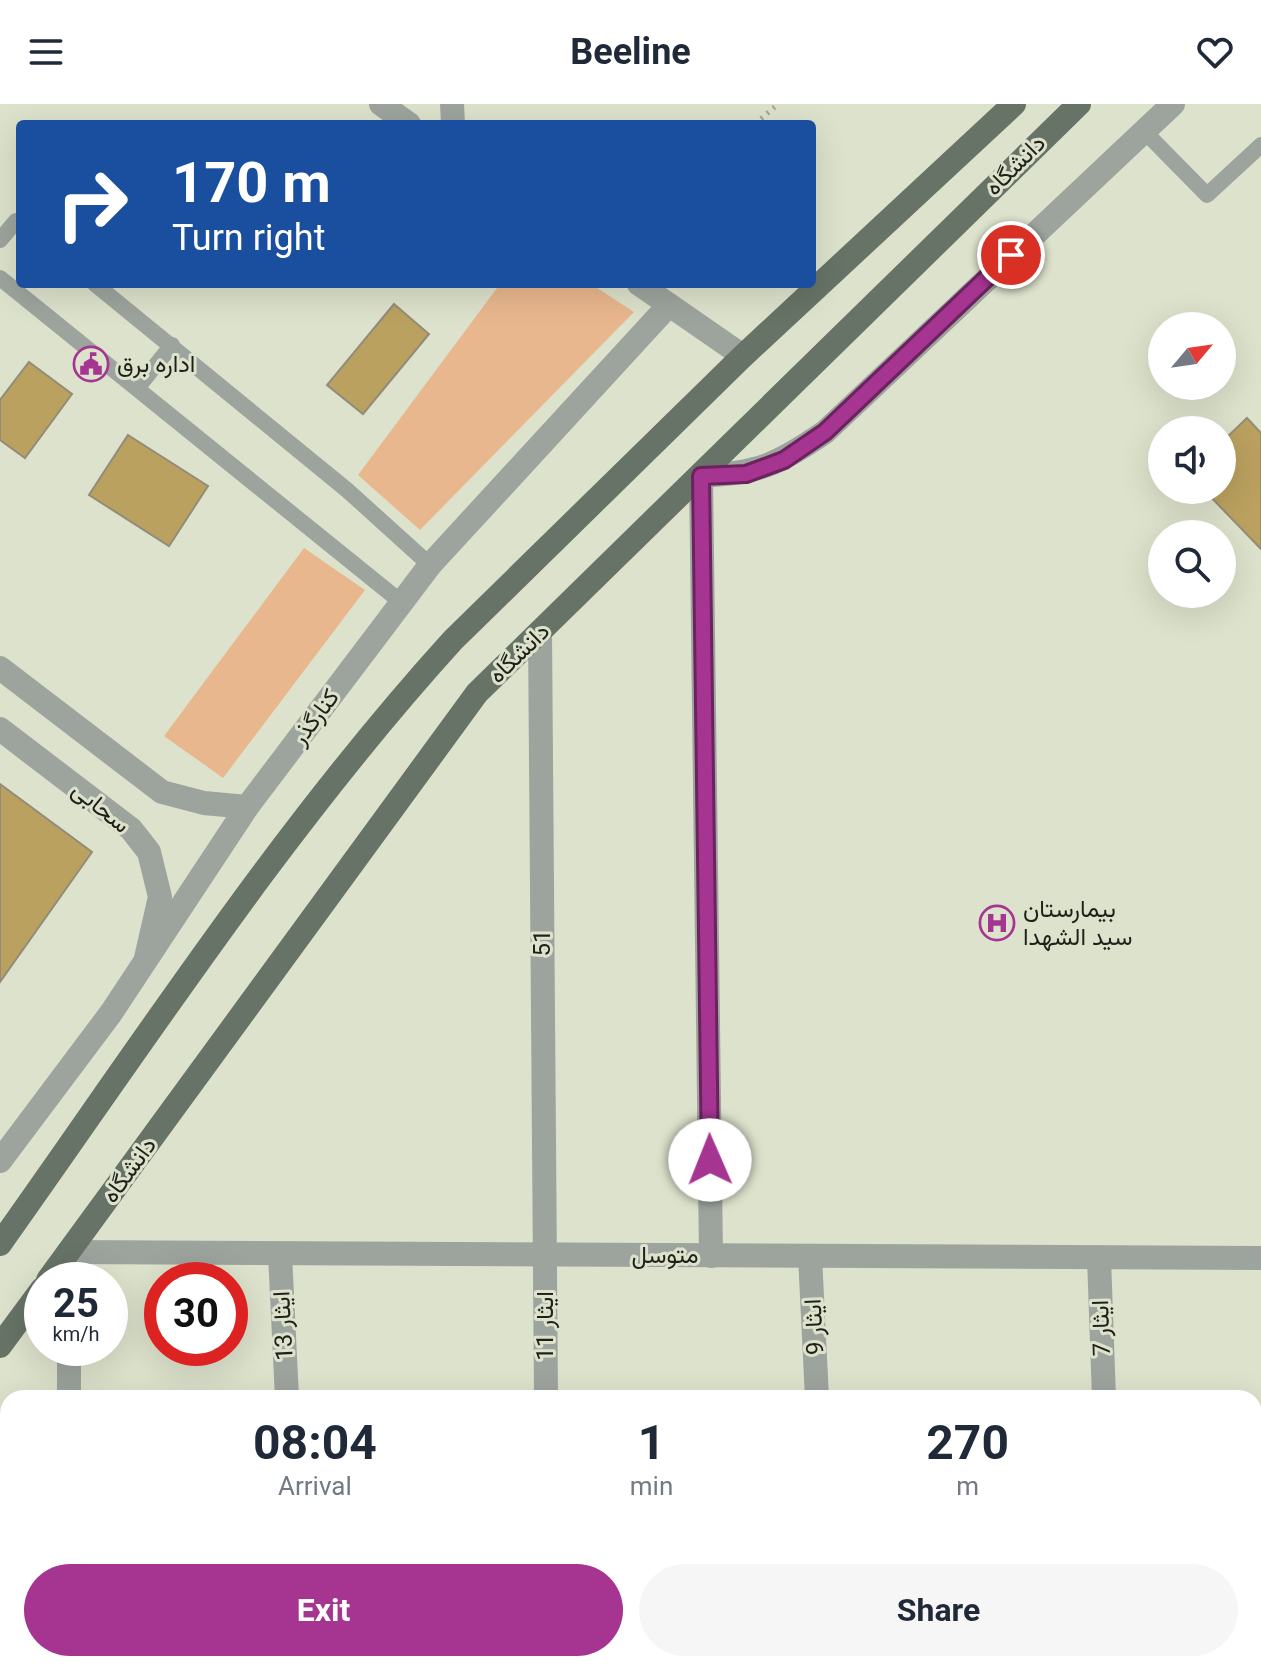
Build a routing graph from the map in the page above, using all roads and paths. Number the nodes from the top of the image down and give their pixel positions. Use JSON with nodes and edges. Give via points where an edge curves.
{"nodes":[{"id":1,"x":381,"y":104,"type":"edge"},
{"id":2,"x":778,"y":104,"type":"edge"},
{"id":3,"x":1014,"y":104,"type":"edge"},
{"id":4,"x":1079,"y":104,"type":"edge"},
{"id":5,"x":1173,"y":104,"type":"edge"},
{"id":6,"x":403,"y":120,"type":"edge"},
{"id":7,"x":760,"y":120,"type":"edge"},
{"id":8,"x":1144,"y":131,"type":"junction"},
{"id":9,"x":1261,"y":145,"type":"edge"},
{"id":10,"x":16,"y":221,"type":"edge"},
{"id":11,"x":0,"y":240,"type":"edge"},
{"id":12,"x":0,"y":278,"type":"edge"},
{"id":13,"x":100,"y":288,"type":"edge"},
{"id":14,"x":645,"y":288,"type":"edge"},
{"id":15,"x":669,"y":305,"type":"junction"},
{"id":16,"x":172,"y":345,"type":"junction"},
{"id":17,"x":743,"y":356,"type":"junction"},
{"id":18,"x":138,"y":387,"type":"junction"},
{"id":19,"x":701,"y":476,"type":"junction"},
{"id":20,"x":430,"y":565,"type":"junction"},
{"id":21,"x":401,"y":602,"type":"junction"},
{"id":22,"x":540,"y":632,"type":"junction"},
{"id":23,"x":0,"y":668,"type":"edge"},
{"id":24,"x":0,"y":729,"type":"edge"},
{"id":25,"x":247,"y":807,"type":"junction"},
{"id":26,"x":146,"y":958,"type":"junction"},
{"id":27,"x":0,"y":1161,"type":"edge"},
{"id":28,"x":0,"y":1244,"type":"edge"},
{"id":29,"x":69,"y":1252,"type":"junction"},
{"id":30,"x":280,"y":1254,"type":"junction"},
{"id":31,"x":545,"y":1255,"type":"junction"},
{"id":32,"x":711,"y":1256,"type":"junction"},
{"id":33,"x":810,"y":1256,"type":"junction"},
{"id":34,"x":1099,"y":1258,"type":"junction"},
{"id":35,"x":1261,"y":1258,"type":"edge"},
{"id":36,"x":62,"y":1262,"type":"edge"},
{"id":37,"x":69,"y":1262,"type":"edge"},
{"id":38,"x":24,"y":1313,"type":"edge"},
{"id":39,"x":0,"y":1346,"type":"edge"},
{"id":40,"x":69,"y":1366,"type":"edge"},
{"id":41,"x":69,"y":1390,"type":"edge"},
{"id":42,"x":287,"y":1390,"type":"edge"},
{"id":43,"x":546,"y":1390,"type":"edge"},
{"id":44,"x":817,"y":1390,"type":"edge"},
{"id":45,"x":1104,"y":1390,"type":"edge"}],
"edges":[{"from":1,"to":6,"type":"street"},
{"from":2,"to":7,"type":"path"},
{"from":3,"to":17,"type":"main road","name":"دانشگاه"},
{"from":4,"to":19,"type":"main road","name":"دانشگاه"},
{"from":5,"to":8,"type":"street"},
{"from":8,"to":9,"type":"lane","via":[[1207,195]]},
{"from":8,"to":19,"type":"street","via":[[825,432],[784,460],[746,474]]},
{"from":10,"to":11,"type":"lane"},
{"from":12,"to":18,"type":"lane"},
{"from":13,"to":16,"type":"lane"},
{"from":14,"to":15,"type":"street"},
{"from":15,"to":17,"type":"street"},
{"from":15,"to":20,"type":"street","name":"کنارگذر"},
{"from":16,"to":18,"type":"lane"},
{"from":16,"to":20,"type":"lane"},
{"from":17,"to":28,"type":"main road","name":"دانشگاه","via":[[408,689],[280,852]]},
{"from":18,"to":21,"type":"lane"},
{"from":19,"to":22,"type":"main road","name":"دانشگاه"},
{"from":19,"to":32,"type":"street"},
{"from":20,"to":21,"type":"street","name":"کنارگذر"},
{"from":21,"to":25,"type":"street","name":"کنارگذر"},
{"from":22,"to":29,"type":"main road","name":"دانشگاه","via":[[477,693]]},
{"from":22,"to":31,"type":"street","name":"51"},
{"from":23,"to":25,"type":"street","name":"سحابی","via":[[162,792]]},
{"from":24,"to":26,"type":"street","name":"سحابی","via":[[131,829],[149,852],[160,897]]},
{"from":25,"to":26,"type":"street","name":"کنارگذر"},
{"from":26,"to":27,"type":"street","name":"کنارگذر"},
{"from":29,"to":30,"type":"street","name":"متوسل"},
{"from":29,"to":36,"type":"main road","name":"دانشگاه"},
{"from":29,"to":37,"type":"street"},
{"from":30,"to":31,"type":"street","name":"متوسل"},
{"from":30,"to":42,"type":"street","name":"ایثار 13"},
{"from":31,"to":32,"type":"street","name":"متوسل"},
{"from":31,"to":43,"type":"street","name":"ایثار 11"},
{"from":32,"to":33,"type":"street","name":"متوسل"},
{"from":33,"to":34,"type":"street","name":"متوسل"},
{"from":33,"to":44,"type":"street","name":"ایثار 9"},
{"from":34,"to":35,"type":"street","name":"متوسل"},
{"from":34,"to":45,"type":"street","name":"ایثار 7"},
{"from":38,"to":39,"type":"main road"},
{"from":40,"to":41,"type":"street"}]}
